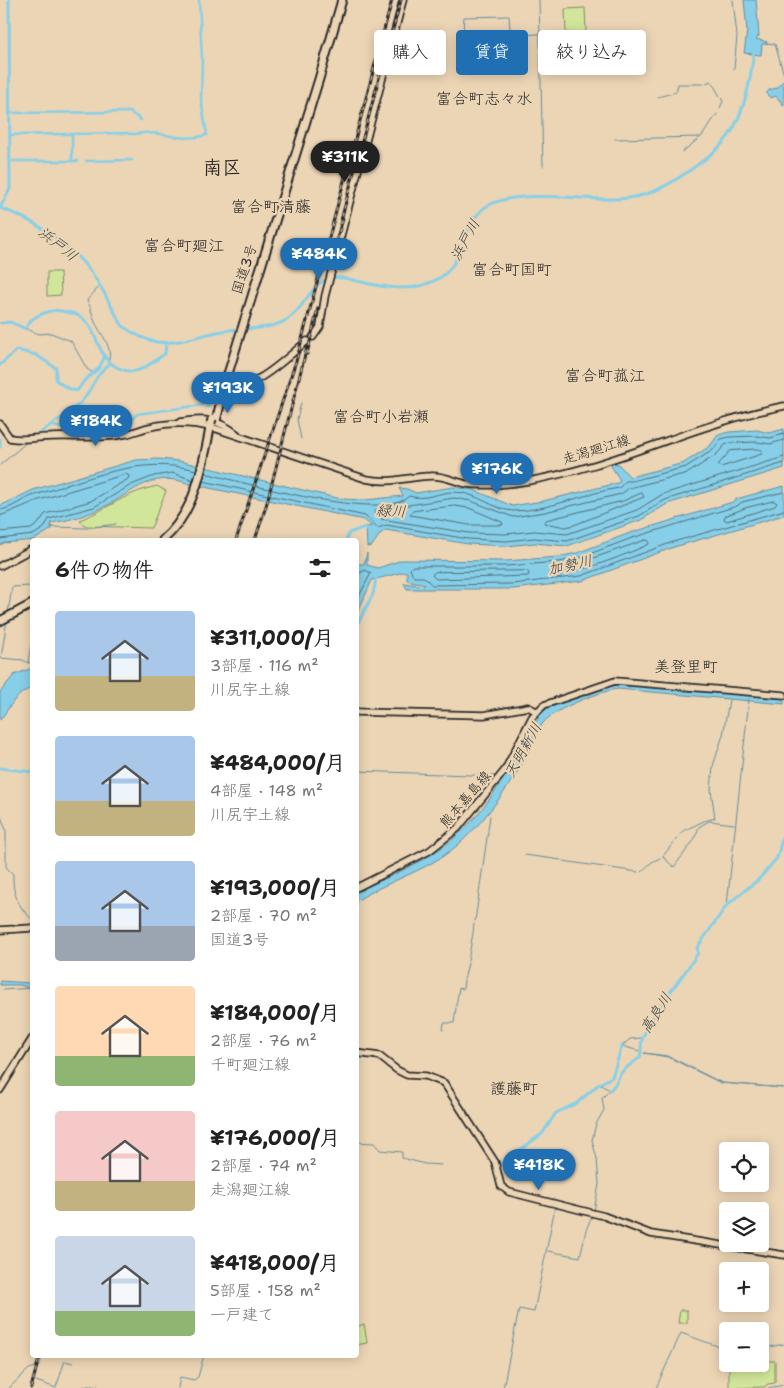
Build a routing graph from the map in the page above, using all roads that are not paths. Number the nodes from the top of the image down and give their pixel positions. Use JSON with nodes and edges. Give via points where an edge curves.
{"nodes":[{"id":1,"x":340,"y":0,"type":"edge"},
{"id":2,"x":403,"y":0,"type":"edge"},
{"id":3,"x":237,"y":337,"type":"junction"},
{"id":4,"x":313,"y":337,"type":"dead end"},
{"id":5,"x":307,"y":342,"type":"dead end"},
{"id":6,"x":228,"y":370,"type":"junction"},
{"id":7,"x":222,"y":388,"type":"junction"},
{"id":8,"x":236,"y":388,"type":"junction"},
{"id":9,"x":784,"y":406,"type":"edge"},
{"id":10,"x":0,"y":424,"type":"edge"},
{"id":11,"x":170,"y":424,"type":"junction"},
{"id":12,"x":213,"y":425,"type":"junction"},
{"id":13,"x":241,"y":436,"type":"junction"},
{"id":14,"x":196,"y":492,"type":"junction"},
{"id":15,"x":165,"y":538,"type":"edge"},
{"id":16,"x":169,"y":538,"type":"edge"},
{"id":17,"x":30,"y":550,"type":"edge"},
{"id":18,"x":0,"y":566,"type":"edge"},
{"id":19,"x":30,"y":604,"type":"edge"},
{"id":20,"x":0,"y":620,"type":"edge"},
{"id":21,"x":784,"y":695,"type":"edge"},
{"id":22,"x":536,"y":711,"type":"junction"},
{"id":23,"x":359,"y":712,"type":"edge"},
{"id":24,"x":359,"y":886,"type":"edge"},
{"id":25,"x":30,"y":928,"type":"edge"},
{"id":26,"x":0,"y":930,"type":"edge"},
{"id":27,"x":30,"y":1042,"type":"edge"},
{"id":28,"x":359,"y":1053,"type":"edge"},
{"id":29,"x":0,"y":1090,"type":"edge"},
{"id":30,"x":784,"y":1255,"type":"edge"}],
"edges":[{"from":1,"to":3,"type":"highway","name":"国道3号"},
{"from":2,"to":4,"type":"main road","via":[[332,268],[319,330]]},
{"from":3,"to":6,"type":"highway","name":"国道3号"},
{"from":3,"to":7,"type":"highway","name":"国道3号"},
{"from":5,"to":8,"type":"main road"},
{"from":6,"to":7,"type":"highway","name":"国道3号"},
{"from":6,"to":8,"type":"highway","via":[[229,382]]},
{"from":7,"to":8,"type":"main road"},
{"from":7,"to":12,"type":"highway","name":"国道3号"},
{"from":9,"to":13,"type":"main road","name":"走潟廻江線","via":[[572,470],[529,481],[499,484],[471,485],[431,476],[392,482],[366,479]]},
{"from":10,"to":11,"type":"main road","via":[[10,438],[28,440],[120,436],[150,426]]},
{"from":11,"to":12,"type":"main road","name":"走潟廻江線"},
{"from":11,"to":13,"type":"main road","name":"走潟廻江線","via":[[203,419],[224,424]]},
{"from":12,"to":13,"type":"main road","name":"走潟廻江線"},
{"from":12,"to":14,"type":"highway","name":"国道3号"},
{"from":14,"to":15,"type":"highway","name":"国道3号","via":[[183,518]]},
{"from":14,"to":16,"type":"highway","name":"国道3号","via":[[187,517]]},
{"from":17,"to":18,"type":"main road"},
{"from":19,"to":20,"type":"highway"},
{"from":21,"to":22,"type":"main road","via":[[615,681],[544,705]]},
{"from":22,"to":23,"type":"main road","via":[[525,707],[489,715]]},
{"from":22,"to":24,"type":"main road","name":"熊本嘉島線","via":[[505,770],[458,828],[429,851]]},
{"from":25,"to":26,"type":"main road"},
{"from":27,"to":29,"type":"main road"},
{"from":28,"to":30,"type":"main road","via":[[379,1056],[402,1073],[426,1076],[444,1083],[495,1162],[499,1183],[508,1192],[604,1216],[650,1234]]}]}
